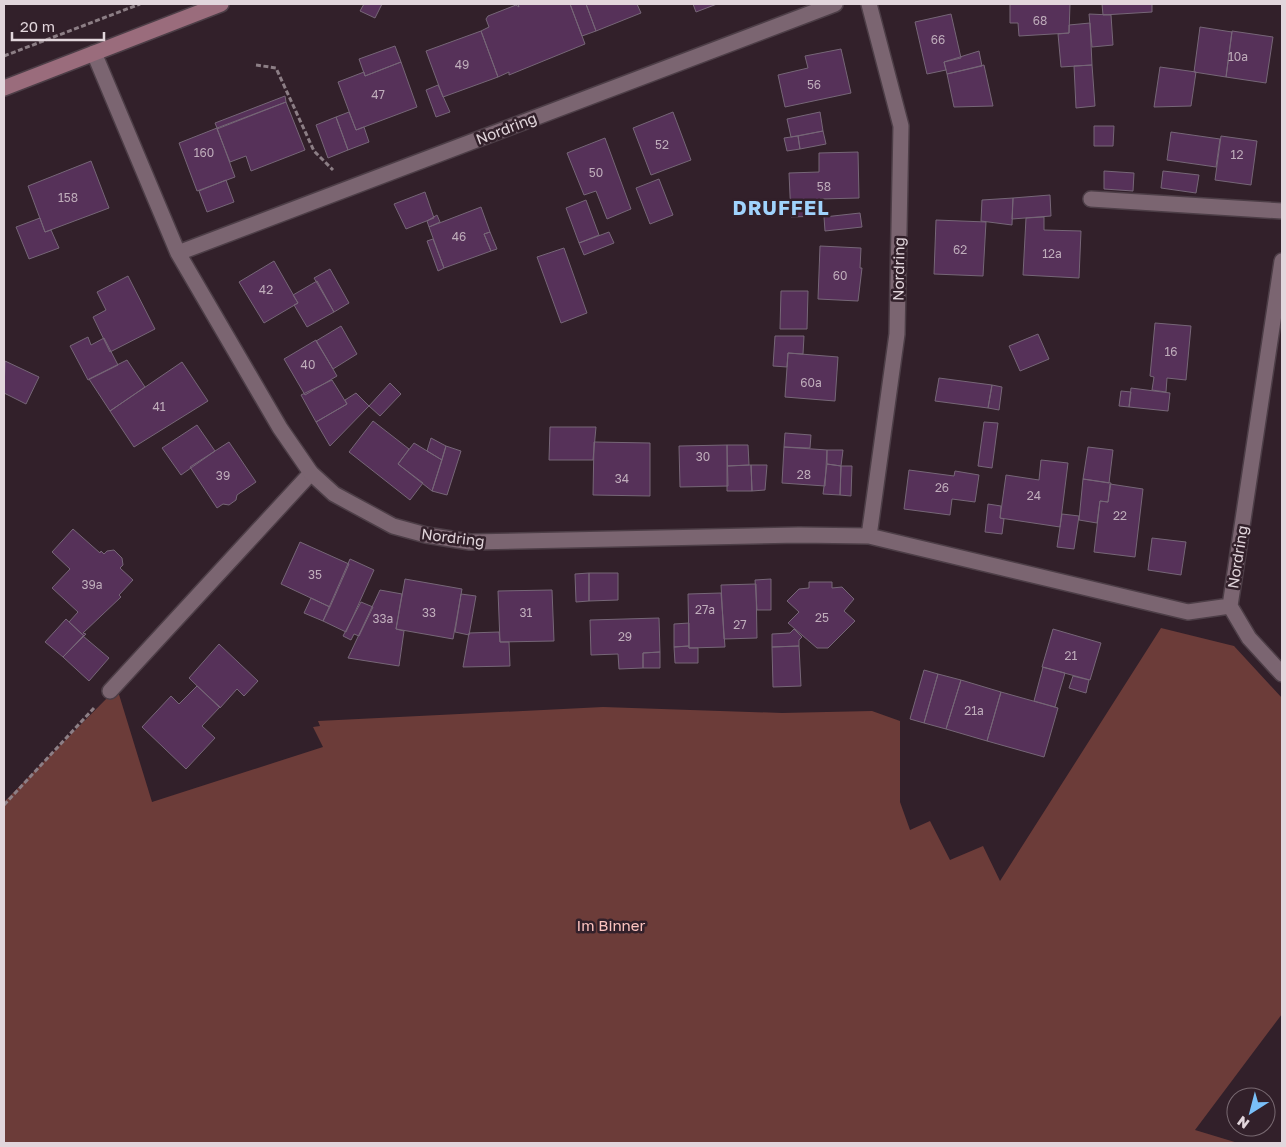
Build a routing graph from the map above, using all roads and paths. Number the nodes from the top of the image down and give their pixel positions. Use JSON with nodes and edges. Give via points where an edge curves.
{"nodes":[{"id":1,"x":140,"y":4,"type":"edge"},
{"id":2,"x":221,"y":4,"type":"edge"},
{"id":3,"x":835,"y":4,"type":"edge"},
{"id":4,"x":869,"y":4,"type":"edge"},
{"id":5,"x":94,"y":53,"type":"junction"},
{"id":6,"x":4,"y":56,"type":"edge"},
{"id":7,"x":256,"y":65,"type":"dead end"},
{"id":8,"x":4,"y":88,"type":"edge"},
{"id":9,"x":350,"y":186,"type":"junction"},
{"id":10,"x":1091,"y":199,"type":"dead end"},
{"id":11,"x":1282,"y":211,"type":"edge"},
{"id":12,"x":178,"y":253,"type":"junction"},
{"id":13,"x":1282,"y":261,"type":"edge"},
{"id":14,"x":311,"y":473,"type":"junction"},
{"id":15,"x":870,"y":536,"type":"junction"},
{"id":16,"x":1230,"y":606,"type":"junction"},
{"id":17,"x":1282,"y":674,"type":"edge"},
{"id":18,"x":110,"y":691,"type":"joint"},
{"id":19,"x":4,"y":805,"type":"edge"}],
"edges":[{"from":1,"to":6,"type":"path"},
{"from":2,"to":5,"type":"street"},
{"from":3,"to":9,"type":"street","name":"Nordring"},
{"from":4,"to":15,"type":"street","name":"Nordring","via":[[900,126],[897,334]]},
{"from":5,"to":8,"type":"street"},
{"from":5,"to":12,"type":"street","name":"Nordring"},
{"from":7,"to":9,"type":"path","via":[[276,68],[314,151]]},
{"from":9,"to":12,"type":"street","name":"Nordring"},
{"from":10,"to":11,"type":"street"},
{"from":12,"to":14,"type":"street","name":"Nordring","via":[[280,428]]},
{"from":13,"to":16,"type":"street","name":"Nordring"},
{"from":14,"to":15,"type":"street","name":"Nordring","via":[[334,494],[393,526],[470,542]]},
{"from":14,"to":18,"type":"street"},
{"from":15,"to":16,"type":"street","name":"Nordring","via":[[1188,612]]},
{"from":16,"to":17,"type":"street","via":[[1249,638]]},
{"from":18,"to":19,"type":"path"}]}
